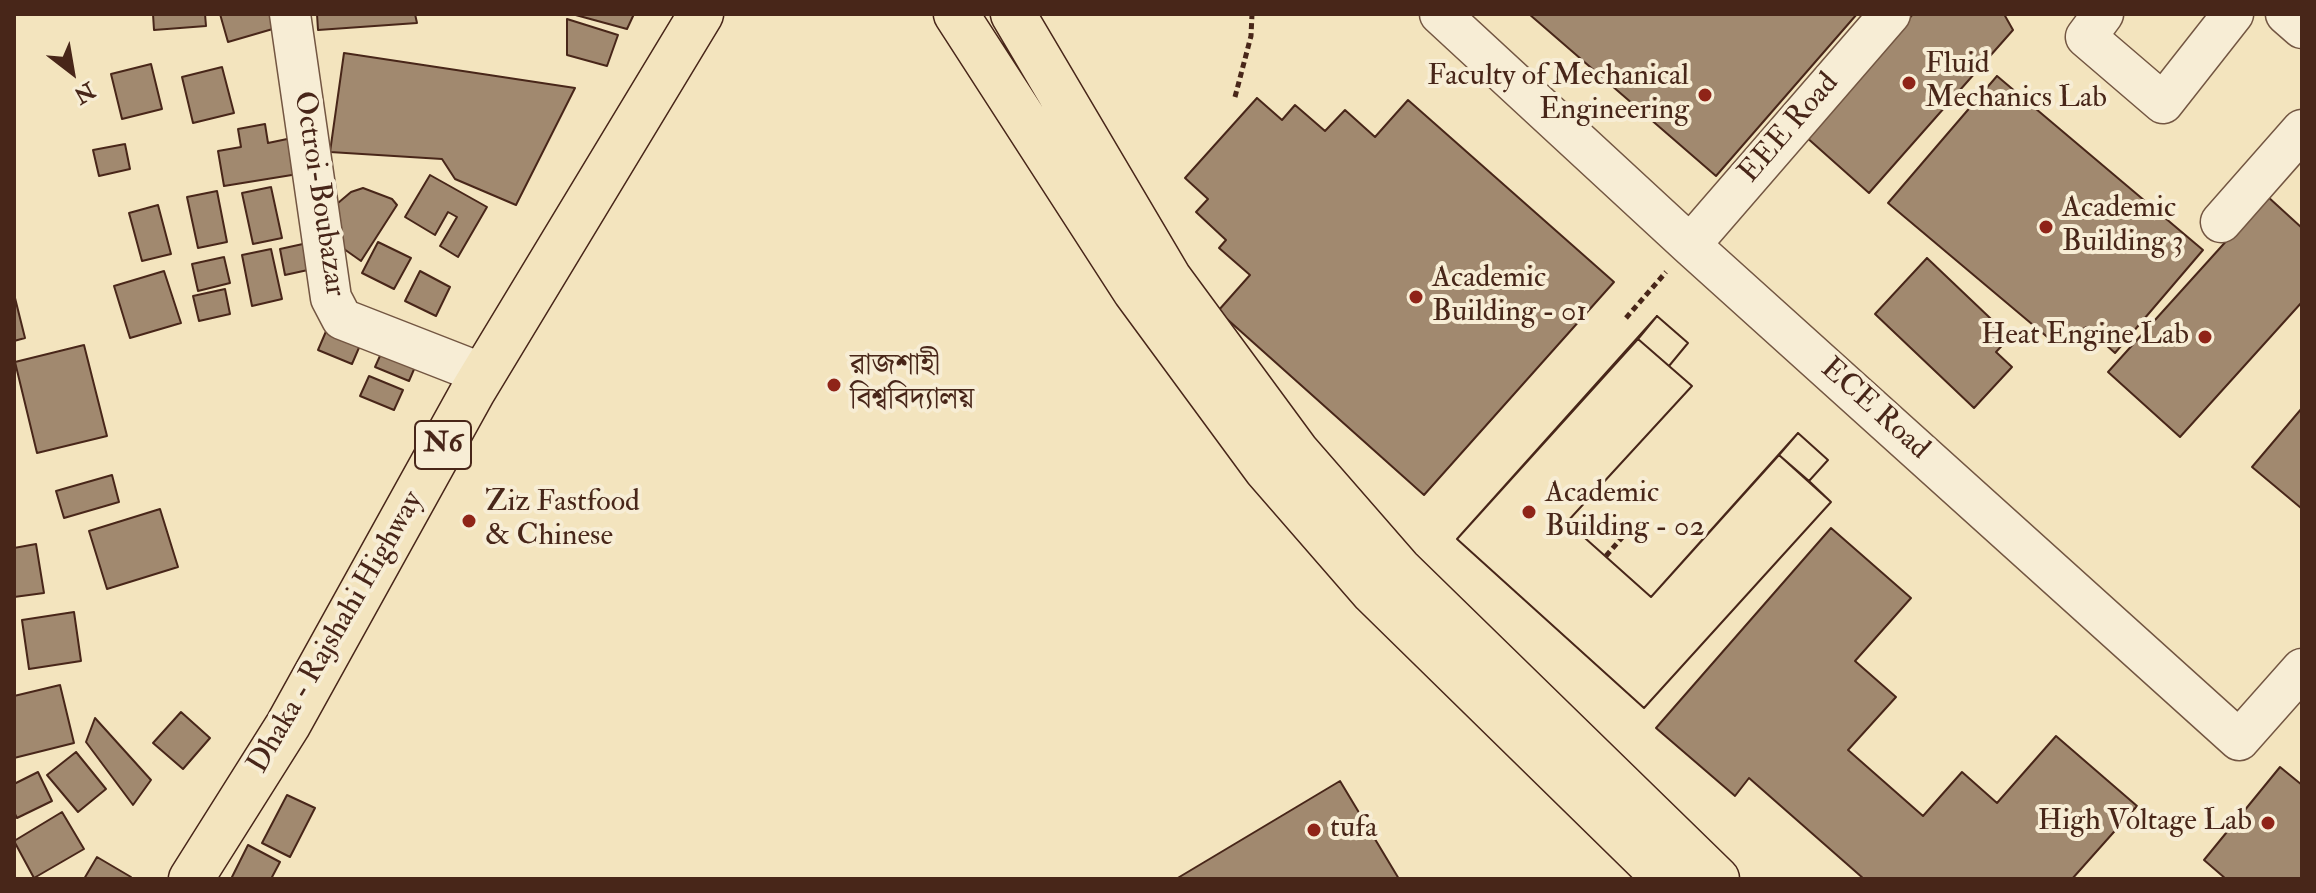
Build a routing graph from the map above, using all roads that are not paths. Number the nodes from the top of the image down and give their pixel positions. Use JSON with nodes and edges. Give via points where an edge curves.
{"nodes":[{"id":1,"x":290,"y":14,"type":"edge"},
{"id":2,"x":701,"y":14,"type":"edge"},
{"id":3,"x":956,"y":14,"type":"edge"},
{"id":4,"x":1013,"y":14,"type":"edge"},
{"id":5,"x":1440,"y":14,"type":"edge"},
{"id":6,"x":1890,"y":14,"type":"edge"},
{"id":7,"x":2103,"y":14,"type":"edge"},
{"id":8,"x":2233,"y":14,"type":"edge"},
{"id":9,"x":2286,"y":14,"type":"edge"},
{"id":10,"x":2302,"y":28,"type":"edge"},
{"id":11,"x":2302,"y":130,"type":"edge"},
{"id":12,"x":2221,"y":222,"type":"dead end"},
{"id":13,"x":1690,"y":245,"type":"junction"},
{"id":14,"x":483,"y":374,"type":"junction"},
{"id":15,"x":2302,"y":669,"type":"edge"},
{"id":16,"x":191,"y":879,"type":"edge"},
{"id":17,"x":1666,"y":879,"type":"edge"},
{"id":18,"x":1717,"y":879,"type":"edge"}],
"edges":[{"from":1,"to":14,"type":"street","name":"Octroi-Boubazar","via":[[336,308],[342,319]]},
{"from":2,"to":14,"type":"main road","name":"Dhaka - Rajshahi Highway","number":"N6"},
{"from":3,"to":17,"type":"main road","via":[[1135,291],[1266,469],[1373,592]]},
{"from":4,"to":18,"type":"main road","via":[[1169,278],[1297,452],[1399,569]]},
{"from":5,"to":13,"type":"street","name":"ECE Road"},
{"from":6,"to":13,"type":"street","name":"EEE Road"},
{"from":7,"to":8,"type":"street","via":[[2086,37],[2163,103]]},
{"from":9,"to":10,"type":"street"},
{"from":11,"to":12,"type":"street"},
{"from":13,"to":15,"type":"street","name":"ECE Road","via":[[2239,740]]},
{"from":14,"to":16,"type":"main road","name":"Dhaka - Rajshahi Highway","number":"N6","via":[[288,725]]}]}
